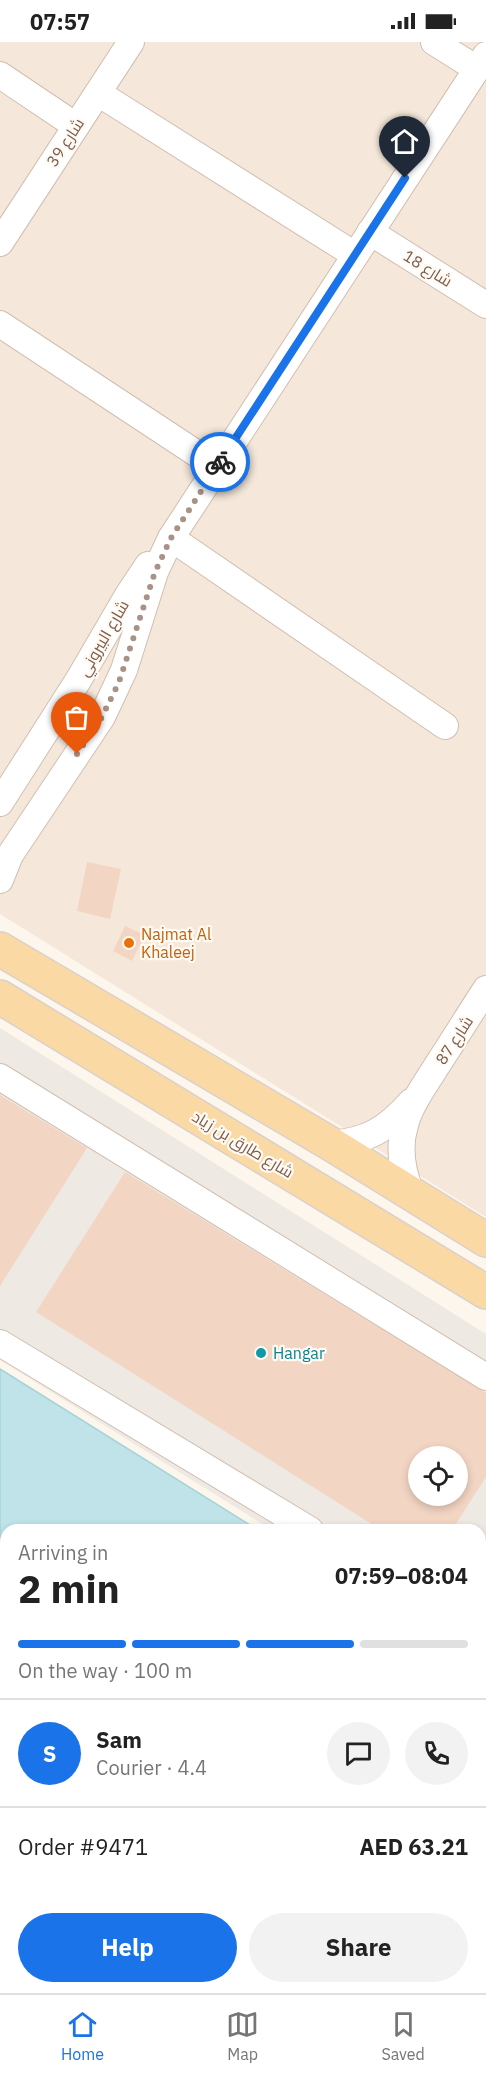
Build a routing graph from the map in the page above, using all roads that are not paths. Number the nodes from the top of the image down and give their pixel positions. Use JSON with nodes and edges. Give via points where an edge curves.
{"nodes":[{"id":1,"x":131,"y":42,"type":"edge"},
{"id":2,"x":434,"y":42,"type":"edge"},
{"id":3,"x":482,"y":62,"type":"edge"},
{"id":4,"x":0,"y":75,"type":"edge"},
{"id":5,"x":98,"y":93,"type":"junction"},
{"id":6,"x":76,"y":126,"type":"junction"},
{"id":7,"x":370,"y":232,"type":"junction"},
{"id":8,"x":0,"y":243,"type":"edge"},
{"id":9,"x":355,"y":255,"type":"junction"},
{"id":10,"x":486,"y":304,"type":"edge"},
{"id":11,"x":0,"y":324,"type":"edge"},
{"id":12,"x":217,"y":467,"type":"junction"},
{"id":13,"x":171,"y":538,"type":"junction"},
{"id":14,"x":445,"y":726,"type":"dead end"},
{"id":15,"x":0,"y":803,"type":"edge"},
{"id":16,"x":0,"y":879,"type":"edge"},
{"id":17,"x":0,"y":949,"type":"edge"},
{"id":18,"x":486,"y":989,"type":"edge"},
{"id":19,"x":0,"y":997,"type":"edge"},
{"id":20,"x":0,"y":1077,"type":"edge"},
{"id":21,"x":421,"y":1090,"type":"junction"},
{"id":22,"x":331,"y":1144,"type":"junction"},
{"id":23,"x":411,"y":1193,"type":"junction"},
{"id":24,"x":486,"y":1240,"type":"edge"},
{"id":25,"x":486,"y":1292,"type":"edge"},
{"id":26,"x":0,"y":1343,"type":"edge"},
{"id":27,"x":486,"y":1377,"type":"edge"},
{"id":28,"x":300,"y":1524,"type":"edge"}],
"edges":[{"from":1,"to":5,"type":"street","name":"شارع 39"},
{"from":2,"to":3,"type":"street"},
{"from":3,"to":7,"type":"street","name":"شارع البيروني"},
{"from":4,"to":6,"type":"street"},
{"from":5,"to":6,"type":"street","name":"شارع 39"},
{"from":5,"to":9,"type":"street"},
{"from":6,"to":8,"type":"street","name":"شارع 39"},
{"from":7,"to":9,"type":"street","name":"شارع البيروني"},
{"from":7,"to":10,"type":"street","name":"شارع 18"},
{"from":9,"to":12,"type":"street","name":"شارع البيروني"},
{"from":11,"to":12,"type":"street"},
{"from":12,"to":13,"type":"street","name":"شارع البيروني"},
{"from":13,"to":14,"type":"street"},
{"from":13,"to":15,"type":"street","name":"شارع البيروني","via":[[128,595]]},
{"from":13,"to":16,"type":"street","name":"شارع البيروني","via":[[155,572],[114,694],[9,855]]},
{"from":17,"to":22,"type":"main road"},
{"from":18,"to":21,"type":"street","name":"شارع 87"},
{"from":19,"to":25,"type":"main road","name":"شارع طارق بن زياد"},
{"from":20,"to":27,"type":"street"},
{"from":21,"to":22,"type":"street","name":"شارع 87","via":[[382,1130]]},
{"from":21,"to":23,"type":"street","name":"شارع 87","via":[[405,1123],[402,1141],[404,1176]]},
{"from":22,"to":23,"type":"main road"},
{"from":23,"to":24,"type":"main road"},
{"from":26,"to":28,"type":"street"}]}
